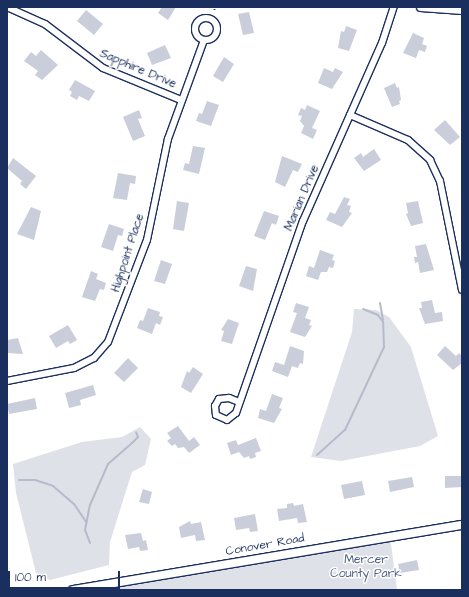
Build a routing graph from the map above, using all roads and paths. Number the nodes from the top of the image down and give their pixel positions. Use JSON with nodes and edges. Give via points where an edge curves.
{"nodes":[{"id":1,"x":7,"y":7,"type":"edge"},
{"id":2,"x":215,"y":7,"type":"edge"},
{"id":3,"x":394,"y":7,"type":"edge"},
{"id":4,"x":421,"y":7,"type":"edge"},
{"id":5,"x":214,"y":10,"type":"dead end"},
{"id":6,"x":462,"y":10,"type":"edge"},
{"id":7,"x":204,"y":40,"type":"dead end"},
{"id":8,"x":181,"y":100,"type":"junction"},
{"id":9,"x":350,"y":115,"type":"junction"},
{"id":10,"x":462,"y":290,"type":"edge"},
{"id":11,"x":7,"y":381,"type":"edge"},
{"id":12,"x":239,"y":402,"type":"dead end"},
{"id":13,"x":462,"y":525,"type":"edge"},
{"id":14,"x":73,"y":590,"type":"edge"}],
"edges":[{"from":1,"to":8,"type":"street","name":"Sapphire Drive","via":[[45,24],[103,68]]},
{"from":2,"to":5,"type":"path"},
{"from":3,"to":9,"type":"street","name":"Marian Drive","via":[[382,43]]},
{"from":4,"to":6,"type":"street"},
{"from":7,"to":8,"type":"street","name":"Highpoint Place"},
{"from":8,"to":11,"type":"street","name":"Highpoint Place","via":[[162,165],[147,240],[108,342],[94,358],[74,368]]},
{"from":9,"to":10,"type":"street","via":[[408,140],[430,160],[440,181]]},
{"from":9,"to":12,"type":"street","name":"Marian Drive","via":[[304,221]]},
{"from":13,"to":14,"type":"street","name":"Conover Road"}]}
